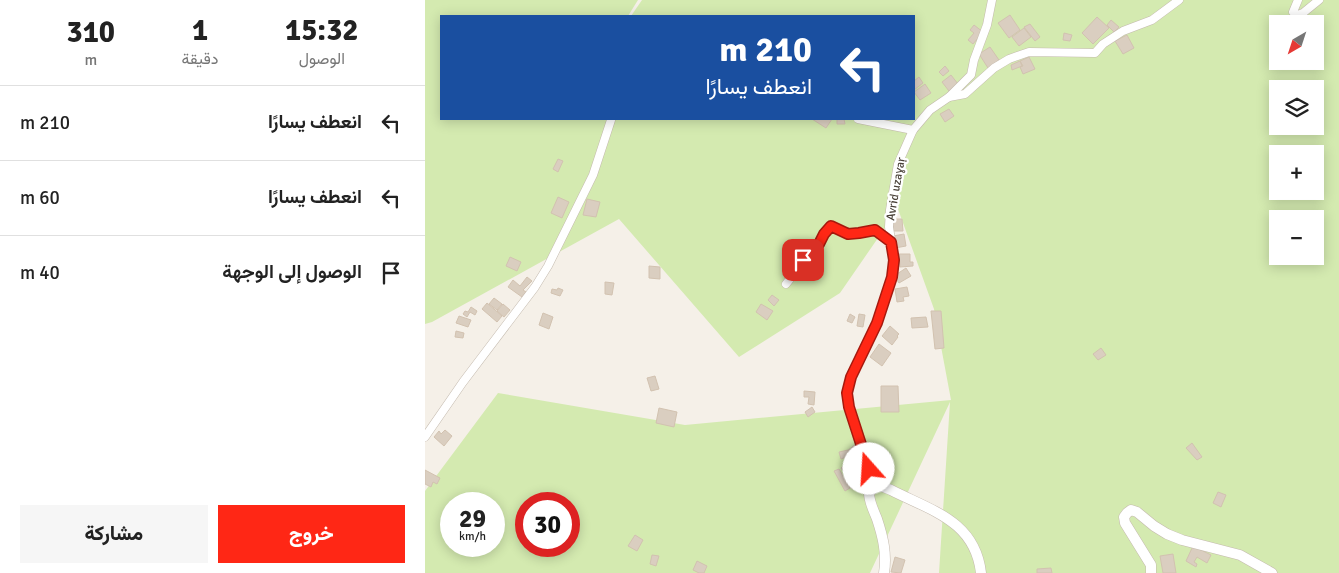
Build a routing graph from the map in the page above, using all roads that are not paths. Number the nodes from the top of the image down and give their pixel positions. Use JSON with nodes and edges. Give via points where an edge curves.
{"nodes":[{"id":1,"x":992,"y":0,"type":"edge"},
{"id":2,"x":1179,"y":0,"type":"edge"},
{"id":3,"x":1298,"y":0,"type":"edge"},
{"id":4,"x":1319,"y":0,"type":"edge"},
{"id":5,"x":949,"y":97,"type":"junction"},
{"id":6,"x":611,"y":120,"type":"edge"},
{"id":7,"x":863,"y":120,"type":"edge"},
{"id":8,"x":913,"y":130,"type":"junction"},
{"id":9,"x":891,"y":242,"type":"junction"},
{"id":10,"x":786,"y":284,"type":"dead end"},
{"id":11,"x":425,"y":437,"type":"edge"},
{"id":12,"x":875,"y":486,"type":"junction"},
{"id":13,"x":884,"y":573,"type":"edge"},
{"id":14,"x":981,"y":573,"type":"edge"},
{"id":15,"x":1151,"y":573,"type":"edge"},
{"id":16,"x":1272,"y":573,"type":"edge"}],
"edges":[{"from":1,"to":5,"type":"street","via":[[971,75]]},
{"from":2,"to":5,"type":"street","name":"Avrid uzaɣaṛ","via":[[1152,20],[1123,31],[1095,53],[1029,52],[994,68],[965,94]]},
{"from":3,"to":4,"type":"street","via":[[1293,12],[1298,15]]},
{"from":5,"to":8,"type":"street","name":"Avrid uzaɣaṛ","via":[[930,110]]},
{"from":6,"to":11,"type":"street","via":[[593,175],[548,266]]},
{"from":7,"to":8,"type":"street"},
{"from":8,"to":9,"type":"street","name":"Avrid uzaɣaṛ","via":[[897,172],[890,210]]},
{"from":9,"to":10,"type":"street","via":[[875,230],[848,234],[831,226]]},
{"from":9,"to":12,"type":"street","name":"Avrid uzaɣaṛ","via":[[892,277],[877,323],[851,377],[847,393]]},
{"from":12,"to":13,"type":"street","via":[[869,498],[885,547]]},
{"from":12,"to":14,"type":"street","via":[[891,490],[957,525],[971,540]]},
{"from":15,"to":16,"type":"street","via":[[1151,565],[1125,523],[1124,517],[1131,510],[1167,534],[1240,554]]}]}
